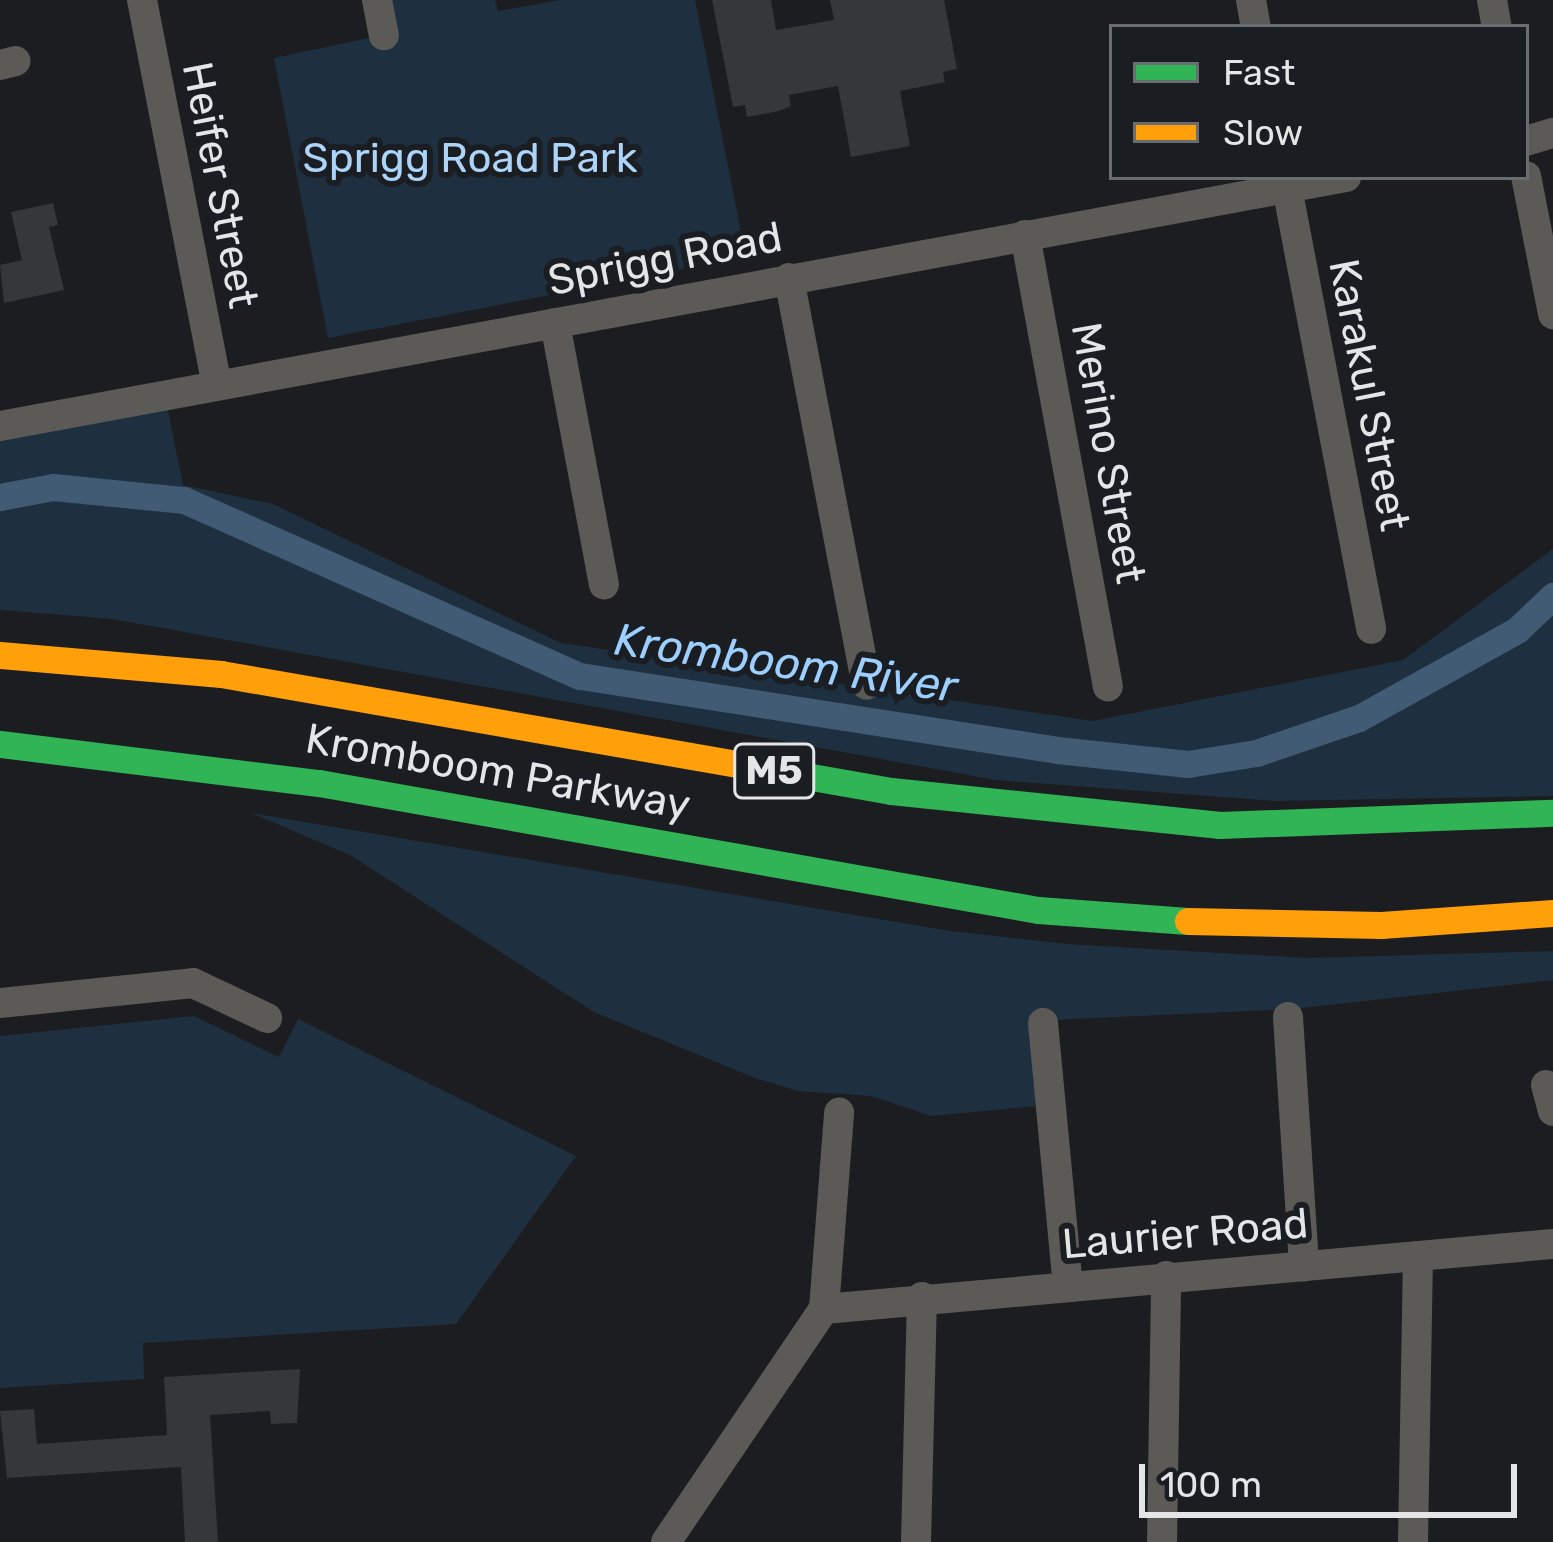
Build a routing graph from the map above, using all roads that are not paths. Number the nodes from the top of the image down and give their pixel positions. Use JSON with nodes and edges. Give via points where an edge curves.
{"nodes":[{"id":1,"x":142,"y":0,"type":"edge"},
{"id":2,"x":377,"y":0,"type":"edge"},
{"id":3,"x":384,"y":35,"type":"dead end"},
{"id":4,"x":1316,"y":180,"type":"edge"},
{"id":5,"x":1527,"y":180,"type":"edge"},
{"id":6,"x":1286,"y":183,"type":"edge"},
{"id":7,"x":1025,"y":236,"type":"junction"},
{"id":8,"x":789,"y":278,"type":"junction"},
{"id":9,"x":1553,"y":314,"type":"edge"},
{"id":10,"x":555,"y":323,"type":"junction"},
{"id":11,"x":217,"y":386,"type":"junction"},
{"id":12,"x":0,"y":425,"type":"edge"},
{"id":13,"x":604,"y":584,"type":"dead end"},
{"id":14,"x":38,"y":629,"type":"dead end"},
{"id":15,"x":1371,"y":629,"type":"dead end"},
{"id":16,"x":0,"y":655,"type":"edge"},
{"id":17,"x":221,"y":674,"type":"junction"},
{"id":18,"x":867,"y":685,"type":"dead end"},
{"id":19,"x":1108,"y":686,"type":"dead end"},
{"id":20,"x":0,"y":744,"type":"edge"},
{"id":21,"x":1553,"y":813,"type":"edge"},
{"id":22,"x":1553,"y":913,"type":"edge"},
{"id":23,"x":0,"y":1003,"type":"edge"},
{"id":24,"x":1288,"y":1017,"type":"dead end"},
{"id":25,"x":267,"y":1018,"type":"dead end"},
{"id":26,"x":1043,"y":1023,"type":"dead end"},
{"id":27,"x":839,"y":1113,"type":"dead end"},
{"id":28,"x":1553,"y":1244,"type":"edge"},
{"id":29,"x":1418,"y":1256,"type":"junction"},
{"id":30,"x":1304,"y":1266,"type":"junction"},
{"id":31,"x":1166,"y":1276,"type":"junction"},
{"id":32,"x":1068,"y":1286,"type":"junction"},
{"id":33,"x":922,"y":1298,"type":"junction"},
{"id":34,"x":824,"y":1309,"type":"junction"},
{"id":35,"x":666,"y":1542,"type":"edge"},
{"id":36,"x":916,"y":1542,"type":"edge"},
{"id":37,"x":1162,"y":1542,"type":"edge"},
{"id":38,"x":1413,"y":1542,"type":"edge"}],
"edges":[{"from":1,"to":11,"type":"street","name":"Heifer Street"},
{"from":2,"to":3,"type":"street"},
{"from":4,"to":6,"type":"street","name":"Sprigg Road"},
{"from":5,"to":9,"type":"street"},
{"from":6,"to":7,"type":"street","name":"Sprigg Road"},
{"from":6,"to":15,"type":"street","name":"Karakul Street"},
{"from":7,"to":8,"type":"street","name":"Sprigg Road"},
{"from":7,"to":19,"type":"street","name":"Merino Street"},
{"from":8,"to":10,"type":"street","name":"Sprigg Road"},
{"from":8,"to":18,"type":"street"},
{"from":10,"to":11,"type":"street","name":"Sprigg Road"},
{"from":10,"to":13,"type":"street"},
{"from":11,"to":12,"type":"street","name":"Sprigg Road"},
{"from":14,"to":17,"type":"highway","via":[[153,646]]},
{"from":16,"to":17,"type":"highway","name":"Kromboom Parkway","number":"M5"},
{"from":17,"to":21,"type":"highway","name":"Kromboom Parkway","number":"M5","via":[[892,791],[1220,825]]},
{"from":20,"to":22,"type":"highway","name":"Kromboom Parkway","number":"M5","via":[[319,783],[1038,910],[1381,925]]},
{"from":23,"to":25,"type":"street","via":[[194,982]]},
{"from":24,"to":30,"type":"street"},
{"from":26,"to":32,"type":"street"},
{"from":27,"to":34,"type":"street"},
{"from":28,"to":29,"type":"street","name":"Laurier Road"},
{"from":29,"to":30,"type":"street","name":"Laurier Road"},
{"from":29,"to":38,"type":"street"},
{"from":30,"to":31,"type":"street","name":"Laurier Road"},
{"from":31,"to":32,"type":"street","name":"Laurier Road"},
{"from":31,"to":37,"type":"street"},
{"from":32,"to":33,"type":"street","name":"Laurier Road"},
{"from":33,"to":34,"type":"street","name":"Laurier Road"},
{"from":33,"to":36,"type":"street"},
{"from":34,"to":35,"type":"street"}]}
